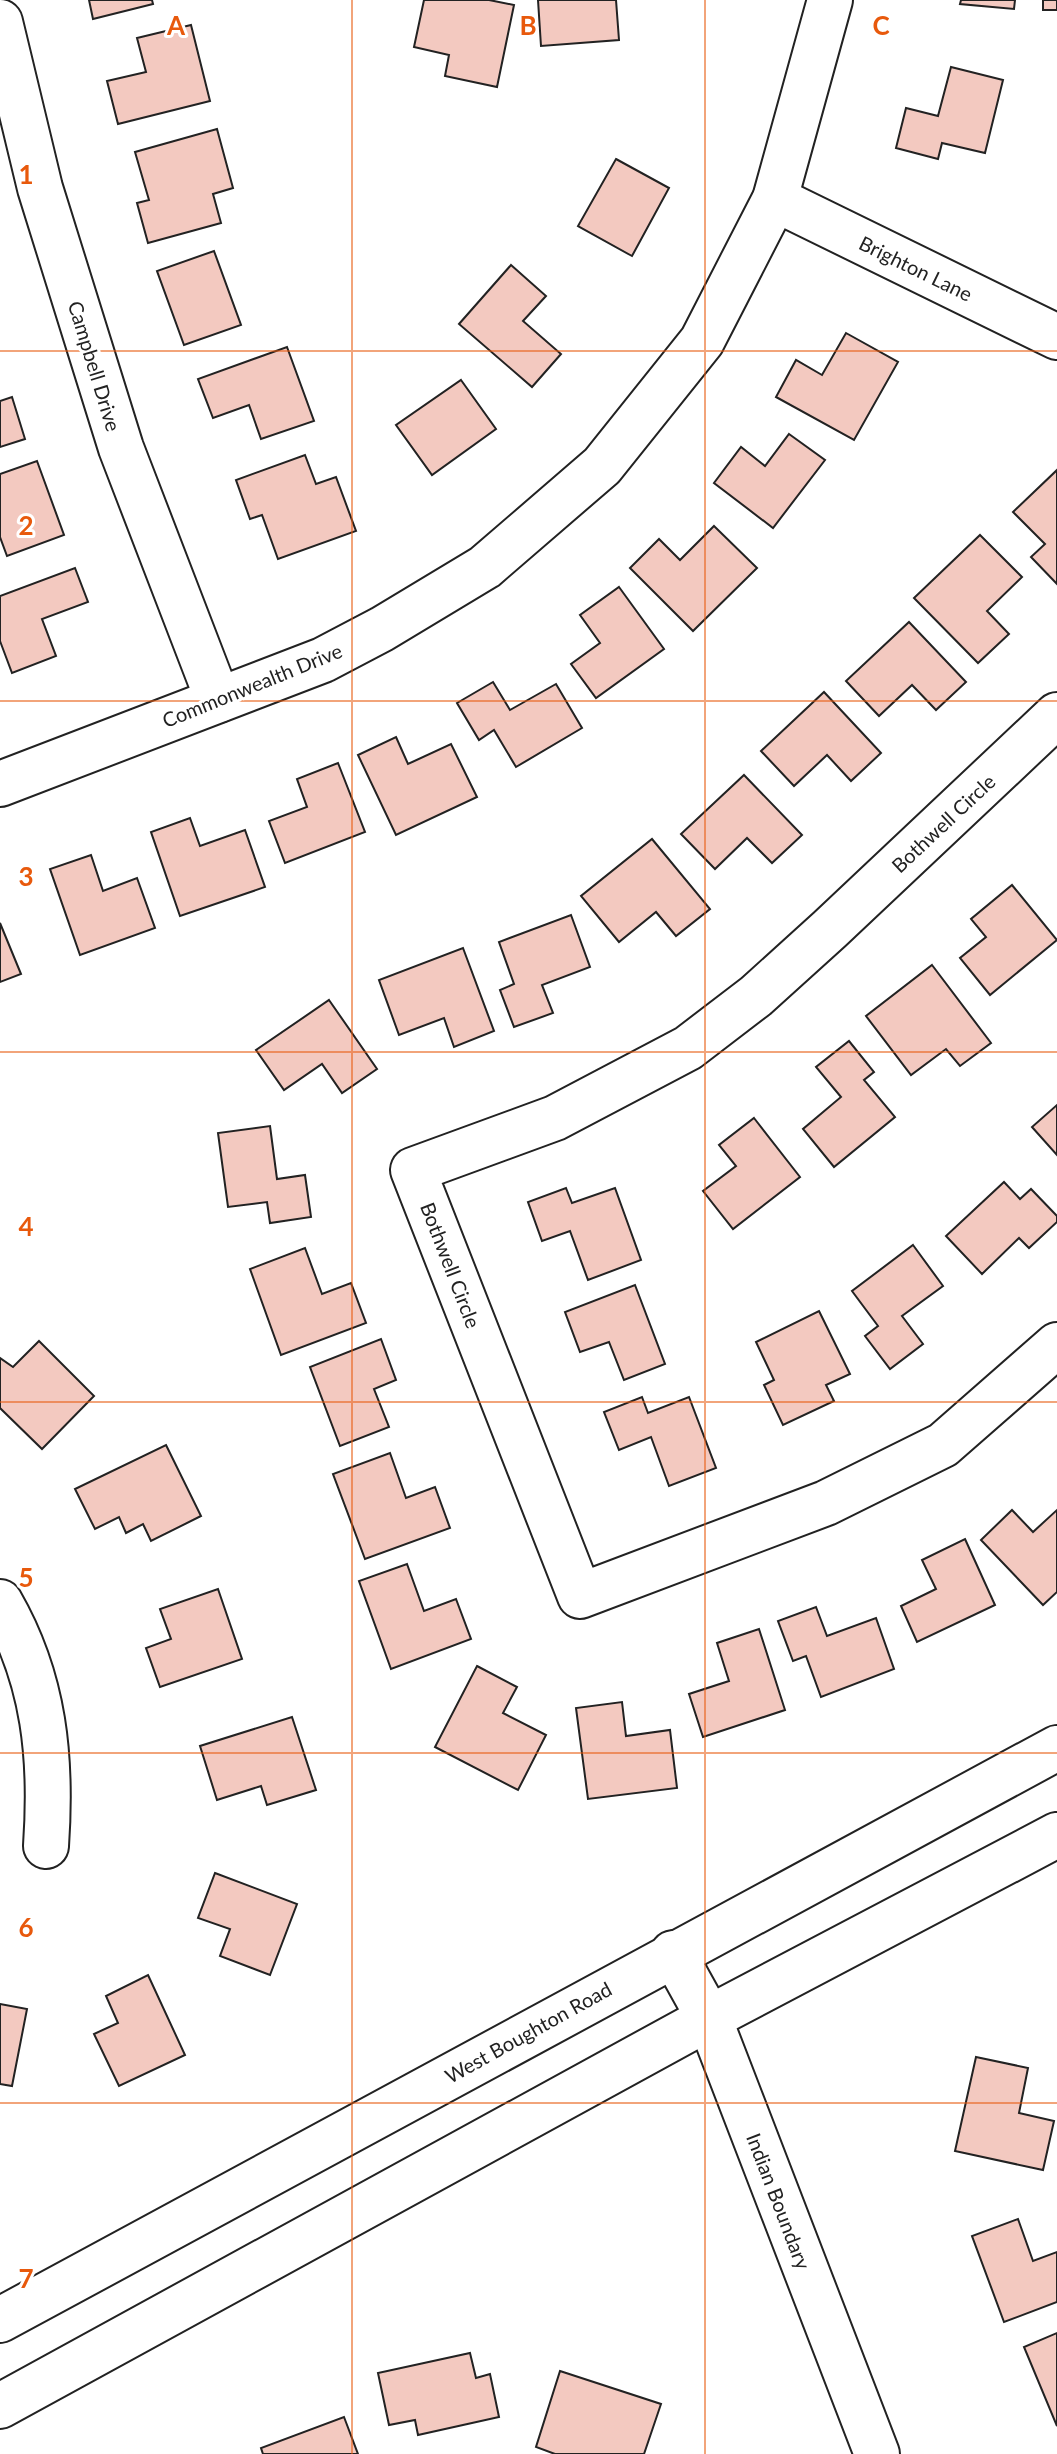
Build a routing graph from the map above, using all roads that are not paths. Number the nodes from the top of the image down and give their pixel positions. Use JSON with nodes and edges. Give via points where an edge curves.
{"nodes":[{"id":1,"x":830,"y":0,"type":"edge"},
{"id":2,"x":0,"y":22,"type":"edge"},
{"id":3,"x":775,"y":199,"type":"junction"},
{"id":4,"x":1057,"y":337,"type":"edge"},
{"id":5,"x":218,"y":700,"type":"junction"},
{"id":6,"x":1057,"y":715,"type":"edge"},
{"id":7,"x":0,"y":784,"type":"edge"},
{"id":8,"x":1057,"y":1345,"type":"edge"},
{"id":9,"x":0,"y":1602,"type":"edge"},
{"id":10,"x":1057,"y":1748,"type":"edge"},
{"id":11,"x":1057,"y":1835,"type":"edge"},
{"id":12,"x":46,"y":1846,"type":"dead end"},
{"id":13,"x":673,"y":1953,"type":"junction"},
{"id":14,"x":709,"y":2018,"type":"junction"},
{"id":15,"x":0,"y":2320,"type":"edge"},
{"id":16,"x":0,"y":2406,"type":"edge"},
{"id":17,"x":877,"y":2454,"type":"edge"}],
"edges":[{"from":1,"to":3,"type":"street","name":"Commonwealth Drive"},
{"from":2,"to":5,"type":"street","name":"Campbell Drive","via":[[40,188],[121,448]]},
{"from":3,"to":4,"type":"street","name":"Brighton Lane"},
{"from":3,"to":5,"type":"street","name":"Commonwealth Drive","via":[[702,341],[602,466],[485,567],[323,660]]},
{"from":5,"to":7,"type":"street","name":"Commonwealth Drive"},
{"from":6,"to":8,"type":"street","name":"Bothwell Circle","via":[[798,958],[688,1048],[555,1118],[413,1170],[580,1596],[826,1503],[943,1445]]},
{"from":9,"to":12,"type":"street","via":[[15,1628],[44,1716],[50,1788]]},
{"from":10,"to":13,"type":"street","name":"West Boughton Road"},
{"from":11,"to":14,"type":"street"},
{"from":13,"to":14,"type":"street","name":"Indian Boundary"},
{"from":13,"to":15,"type":"street","name":"West Boughton Road"},
{"from":14,"to":16,"type":"street"},
{"from":14,"to":17,"type":"street","name":"Indian Boundary"}]}
